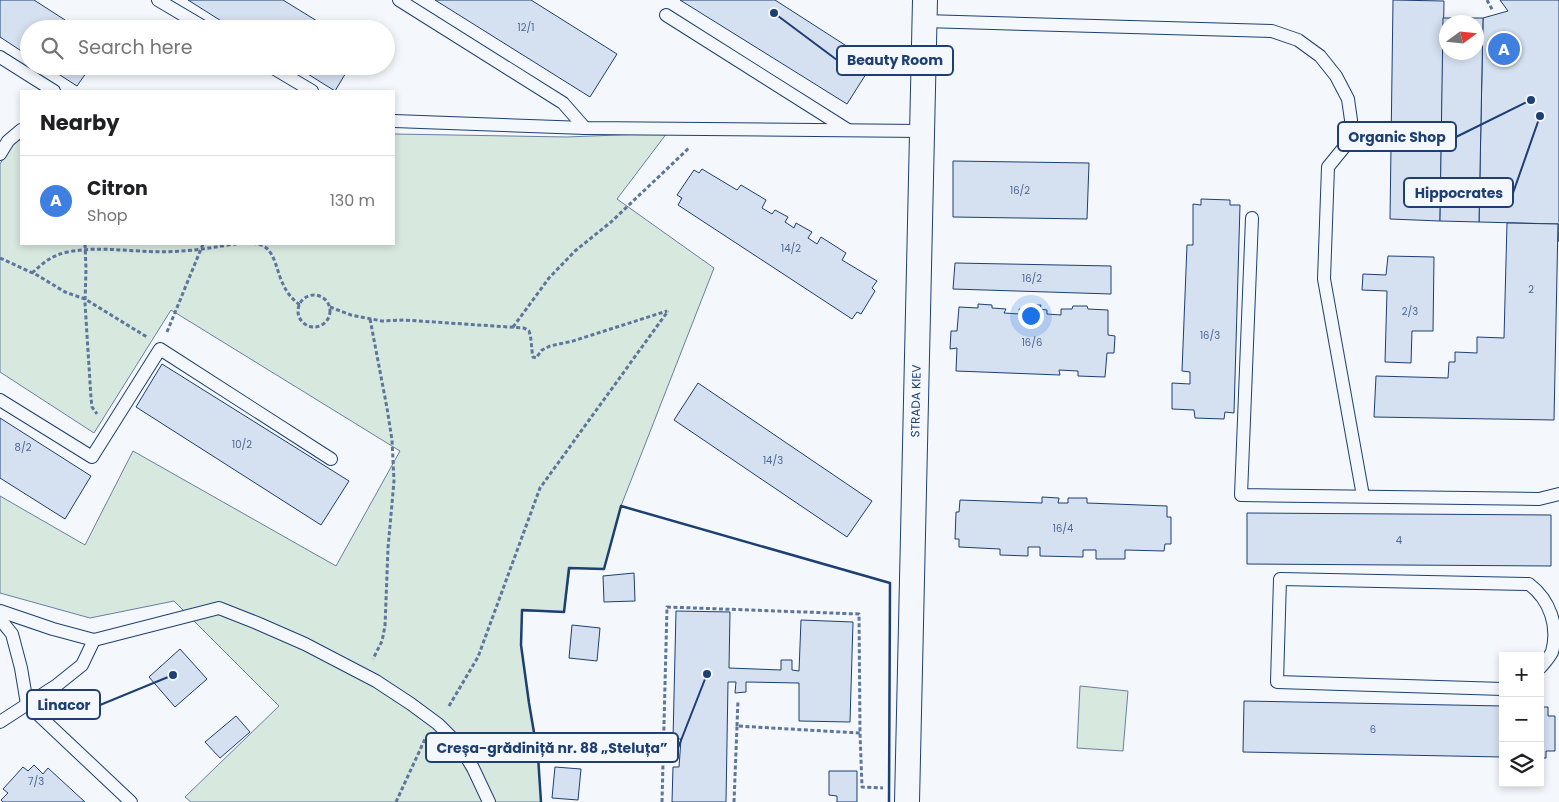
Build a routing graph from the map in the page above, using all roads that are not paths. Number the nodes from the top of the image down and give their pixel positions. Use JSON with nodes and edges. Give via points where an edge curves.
{"nodes":[{"id":1,"x":158,"y":0,"type":"edge"},
{"id":2,"x":399,"y":0,"type":"edge"},
{"id":3,"x":924,"y":11,"type":"edge"},
{"id":4,"x":666,"y":15,"type":"dead end"},
{"id":5,"x":192,"y":20,"type":"edge"},
{"id":6,"x":0,"y":57,"type":"edge"},
{"id":7,"x":20,"y":70,"type":"edge"},
{"id":8,"x":29,"y":75,"type":"edge"},
{"id":9,"x":285,"y":75,"type":"edge"},
{"id":10,"x":52,"y":90,"type":"edge"},
{"id":11,"x":310,"y":90,"type":"edge"},
{"id":12,"x":395,"y":121,"type":"edge"},
{"id":13,"x":585,"y":128,"type":"junction"},
{"id":14,"x":848,"y":130,"type":"junction"},
{"id":15,"x":20,"y":131,"type":"edge"},
{"id":16,"x":922,"y":131,"type":"junction"},
{"id":17,"x":0,"y":154,"type":"edge"},
{"id":18,"x":1252,"y":218,"type":"dead end"},
{"id":19,"x":0,"y":400,"type":"edge"},
{"id":20,"x":331,"y":458,"type":"dead end"},
{"id":21,"x":1559,"y":494,"type":"edge"},
{"id":22,"x":1363,"y":496,"type":"junction"},
{"id":23,"x":0,"y":611,"type":"edge"},
{"id":24,"x":0,"y":619,"type":"edge"},
{"id":25,"x":1557,"y":638,"type":"edge"},
{"id":26,"x":94,"y":640,"type":"junction"},
{"id":27,"x":1544,"y":663,"type":"edge"},
{"id":28,"x":1499,"y":688,"type":"edge"},
{"id":29,"x":27,"y":704,"type":"junction"},
{"id":30,"x":0,"y":722,"type":"edge"},
{"id":31,"x":907,"y":796,"type":"edge"},
{"id":32,"x":131,"y":802,"type":"edge"},
{"id":33,"x":489,"y":802,"type":"edge"}],
"edges":[{"from":1,"to":5,"type":"lane"},
{"from":2,"to":13,"type":"lane","via":[[563,103]]},
{"from":3,"to":16,"type":"street","name":"STRADA KIEV"},
{"from":3,"to":22,"type":"lane","via":[[1272,31],[1298,40],[1320,56],[1348,99],[1351,120],[1350,140],[1328,167],[1324,278]]},
{"from":4,"to":14,"type":"lane"},
{"from":6,"to":7,"type":"lane"},
{"from":8,"to":10,"type":"lane"},
{"from":9,"to":11,"type":"lane"},
{"from":12,"to":13,"type":"lane"},
{"from":13,"to":14,"type":"lane"},
{"from":14,"to":16,"type":"lane"},
{"from":15,"to":17,"type":"lane"},
{"from":16,"to":31,"type":"street","name":"STRADA KIEV"},
{"from":18,"to":22,"type":"lane","via":[[1241,495]]},
{"from":19,"to":20,"type":"lane","via":[[92,457],[160,349]]},
{"from":21,"to":22,"type":"lane","via":[[1539,499]]},
{"from":23,"to":26,"type":"lane"},
{"from":24,"to":29,"type":"lane","via":[[12,634]]},
{"from":25,"to":27,"type":"lane"},
{"from":25,"to":28,"type":"lane","via":[[1549,608],[1529,584],[1280,578],[1277,682]]},
{"from":26,"to":29,"type":"lane","via":[[82,665]]},
{"from":26,"to":33,"type":"lane","via":[[219,608],[257,622],[366,675],[438,724],[459,745]]},
{"from":29,"to":30,"type":"lane"},
{"from":29,"to":32,"type":"lane"}]}
